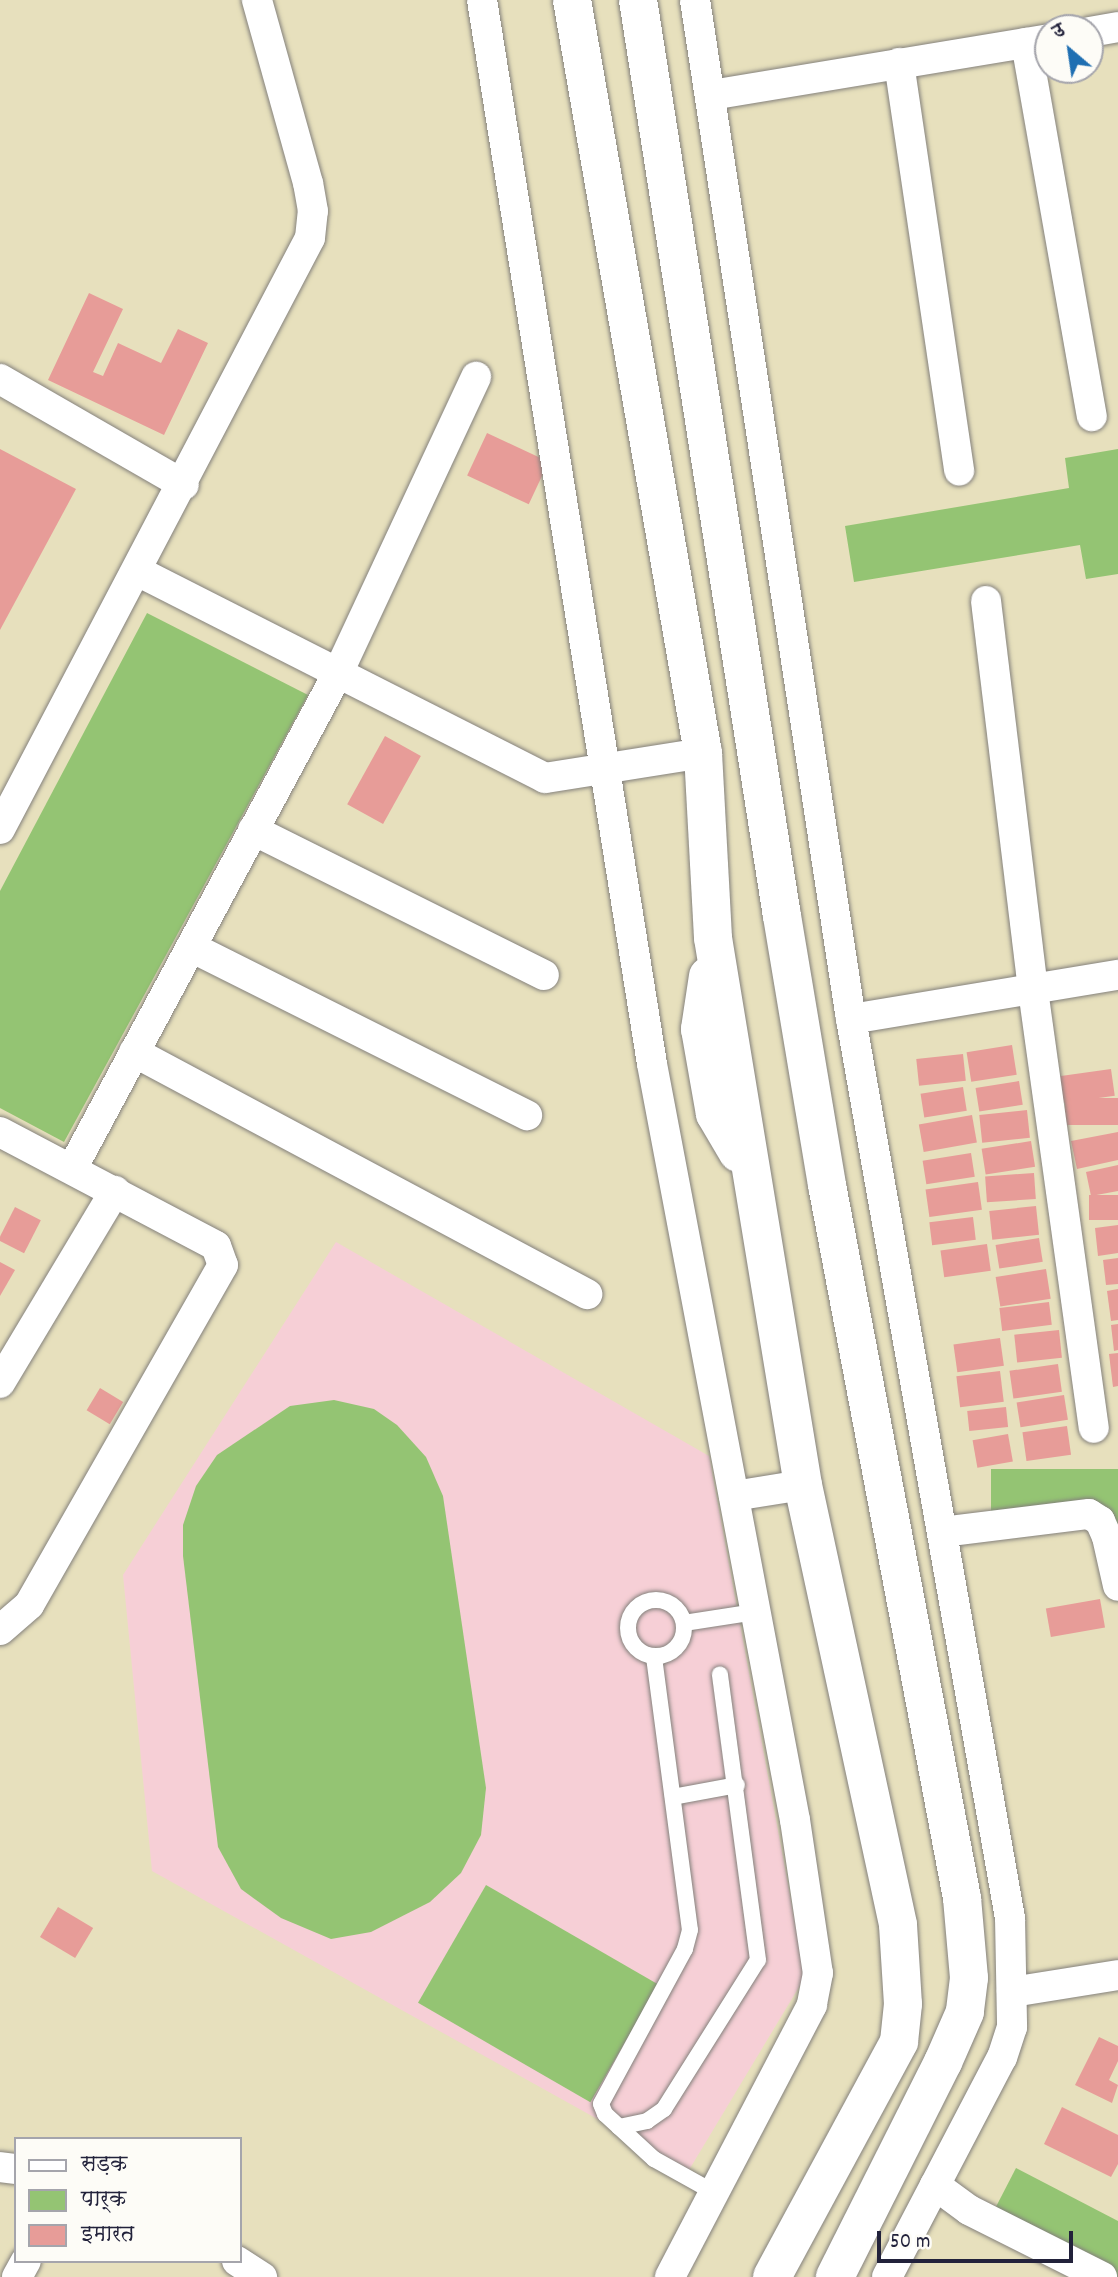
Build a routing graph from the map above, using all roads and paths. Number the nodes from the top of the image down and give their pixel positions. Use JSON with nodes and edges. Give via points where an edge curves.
{"nodes":[{"id":1,"x":257,"y":0,"type":"edge"},
{"id":2,"x":482,"y":0,"type":"edge"},
{"id":3,"x":572,"y":0,"type":"edge"},
{"id":4,"x":638,"y":0,"type":"edge"},
{"id":5,"x":695,"y":0,"type":"edge"},
{"id":6,"x":1034,"y":41,"type":"edge"},
{"id":7,"x":899,"y":63,"type":"junction"},
{"id":8,"x":1043,"y":84,"type":"edge"},
{"id":9,"x":710,"y":95,"type":"junction"},
{"id":10,"x":476,"y":377,"type":"dead end"},
{"id":11,"x":0,"y":379,"type":"edge"},
{"id":12,"x":1092,"y":416,"type":"dead end"},
{"id":13,"x":959,"y":471,"type":"dead end"},
{"id":14,"x":184,"y":485,"type":"junction"},
{"id":15,"x":139,"y":572,"type":"junction"},
{"id":16,"x":986,"y":601,"type":"dead end"},
{"id":17,"x":338,"y":673,"type":"junction"},
{"id":18,"x":703,"y":753,"type":"junction"},
{"id":19,"x":606,"y":771,"type":"junction"},
{"id":20,"x":0,"y":829,"type":"edge"},
{"id":21,"x":253,"y":830,"type":"junction"},
{"id":22,"x":191,"y":947,"type":"junction"},
{"id":23,"x":544,"y":975,"type":"dead end"},
{"id":24,"x":1118,"y":975,"type":"edge"},
{"id":25,"x":1033,"y":990,"type":"junction"},
{"id":26,"x":851,"y":1019,"type":"junction"},
{"id":27,"x":134,"y":1052,"type":"junction"},
{"id":28,"x":527,"y":1115,"type":"dead end"},
{"id":29,"x":0,"y":1132,"type":"edge"},
{"id":30,"x":73,"y":1167,"type":"junction"},
{"id":31,"x":115,"y":1191,"type":"junction"},
{"id":32,"x":587,"y":1294,"type":"dead end"},
{"id":33,"x":0,"y":1383,"type":"edge"},
{"id":34,"x":1094,"y":1428,"type":"dead end"},
{"id":35,"x":803,"y":1485,"type":"junction"},
{"id":36,"x":734,"y":1496,"type":"junction"},
{"id":37,"x":942,"y":1532,"type":"junction"},
{"id":38,"x":1118,"y":1586,"type":"edge"},
{"id":39,"x":755,"y":1612,"type":"junction"},
{"id":40,"x":684,"y":1623,"type":"junction"},
{"id":41,"x":0,"y":1630,"type":"edge"},
{"id":42,"x":653,"y":1657,"type":"junction"},
{"id":43,"x":720,"y":1675,"type":"dead end"},
{"id":44,"x":737,"y":1785,"type":"junction"},
{"id":45,"x":673,"y":1797,"type":"junction"},
{"id":46,"x":1118,"y":1975,"type":"edge"},
{"id":47,"x":1012,"y":1992,"type":"junction"},
{"id":48,"x":619,"y":2127,"type":"junction"},
{"id":49,"x":935,"y":2185,"type":"junction"},
{"id":50,"x":717,"y":2194,"type":"junction"},
{"id":51,"x":240,"y":2263,"type":"edge"},
{"id":52,"x":262,"y":2277,"type":"edge"},
{"id":53,"x":670,"y":2277,"type":"edge"},
{"id":54,"x":772,"y":2277,"type":"edge"},
{"id":55,"x":835,"y":2277,"type":"edge"},
{"id":56,"x":887,"y":2277,"type":"edge"},
{"id":57,"x":1102,"y":2277,"type":"edge"}],
"edges":[{"from":1,"to":14,"type":"street","via":[[308,183],[313,211],[310,238]]},
{"from":2,"to":19,"type":"street"},
{"from":3,"to":18,"type":"street"},
{"from":4,"to":55,"type":"street","via":[[827,1185],[962,1898],[969,1978],[965,2012],[943,2063]]},
{"from":5,"to":9,"type":"street"},
{"from":6,"to":7,"type":"street"},
{"from":7,"to":9,"type":"street"},
{"from":7,"to":13,"type":"street"},
{"from":8,"to":12,"type":"street"},
{"from":9,"to":26,"type":"street"},
{"from":10,"to":17,"type":"street"},
{"from":11,"to":14,"type":"street"},
{"from":14,"to":15,"type":"street"},
{"from":15,"to":17,"type":"street"},
{"from":15,"to":20,"type":"street"},
{"from":16,"to":25,"type":"street"},
{"from":17,"to":19,"type":"street","via":[[545,778]]},
{"from":17,"to":21,"type":"street"},
{"from":18,"to":19,"type":"street"},
{"from":18,"to":35,"type":"street","via":[[713,938],[700,1029],[715,1114],[753,1179]]},
{"from":19,"to":36,"type":"street","via":[[652,1063]]},
{"from":21,"to":22,"type":"street"},
{"from":21,"to":23,"type":"street"},
{"from":22,"to":27,"type":"street"},
{"from":22,"to":28,"type":"street"},
{"from":24,"to":25,"type":"street"},
{"from":25,"to":26,"type":"street"},
{"from":25,"to":34,"type":"street"},
{"from":26,"to":37,"type":"street"},
{"from":27,"to":30,"type":"street"},
{"from":27,"to":32,"type":"street"},
{"from":29,"to":30,"type":"street"},
{"from":30,"to":31,"type":"street"},
{"from":31,"to":33,"type":"street"},
{"from":31,"to":41,"type":"street","via":[[216,1247],[223,1265],[29,1605]]},
{"from":35,"to":36,"type":"street"},
{"from":35,"to":54,"type":"street","via":[[898,1925],[903,2004],[899,2042]]},
{"from":36,"to":39,"type":"street"},
{"from":37,"to":38,"type":"street","via":[[1089,1514],[1100,1521],[1107,1537]]},
{"from":37,"to":47,"type":"street","via":[[1010,1918]]},
{"from":39,"to":40,"type":"lane"},
{"from":39,"to":50,"type":"street","via":[[795,1820],[818,1973],[812,2005]]},
{"from":40,"to":42,"type":"lane","via":[[675,1649]]},
{"from":40,"to":42,"type":"lane","via":[[677,1609],[663,1600],[651,1600],[634,1610],[627,1628],[631,1643]]},
{"from":42,"to":45,"type":"lane"},
{"from":43,"to":44,"type":"lane"},
{"from":44,"to":45,"type":"lane"},
{"from":44,"to":48,"type":"lane","via":[[758,1960],[664,2109],[647,2121]]},
{"from":45,"to":48,"type":"lane","via":[[690,1930],[685,1949],[603,2098],[605,2114]]},
{"from":46,"to":47,"type":"street"},
{"from":47,"to":49,"type":"street","via":[[1012,2026],[1002,2057]]},
{"from":48,"to":50,"type":"lane","via":[[659,2163]]},
{"from":49,"to":56,"type":"street"},
{"from":49,"to":57,"type":"street","via":[[969,2210]]},
{"from":50,"to":53,"type":"street"},
{"from":51,"to":52,"type":"street"}]}
